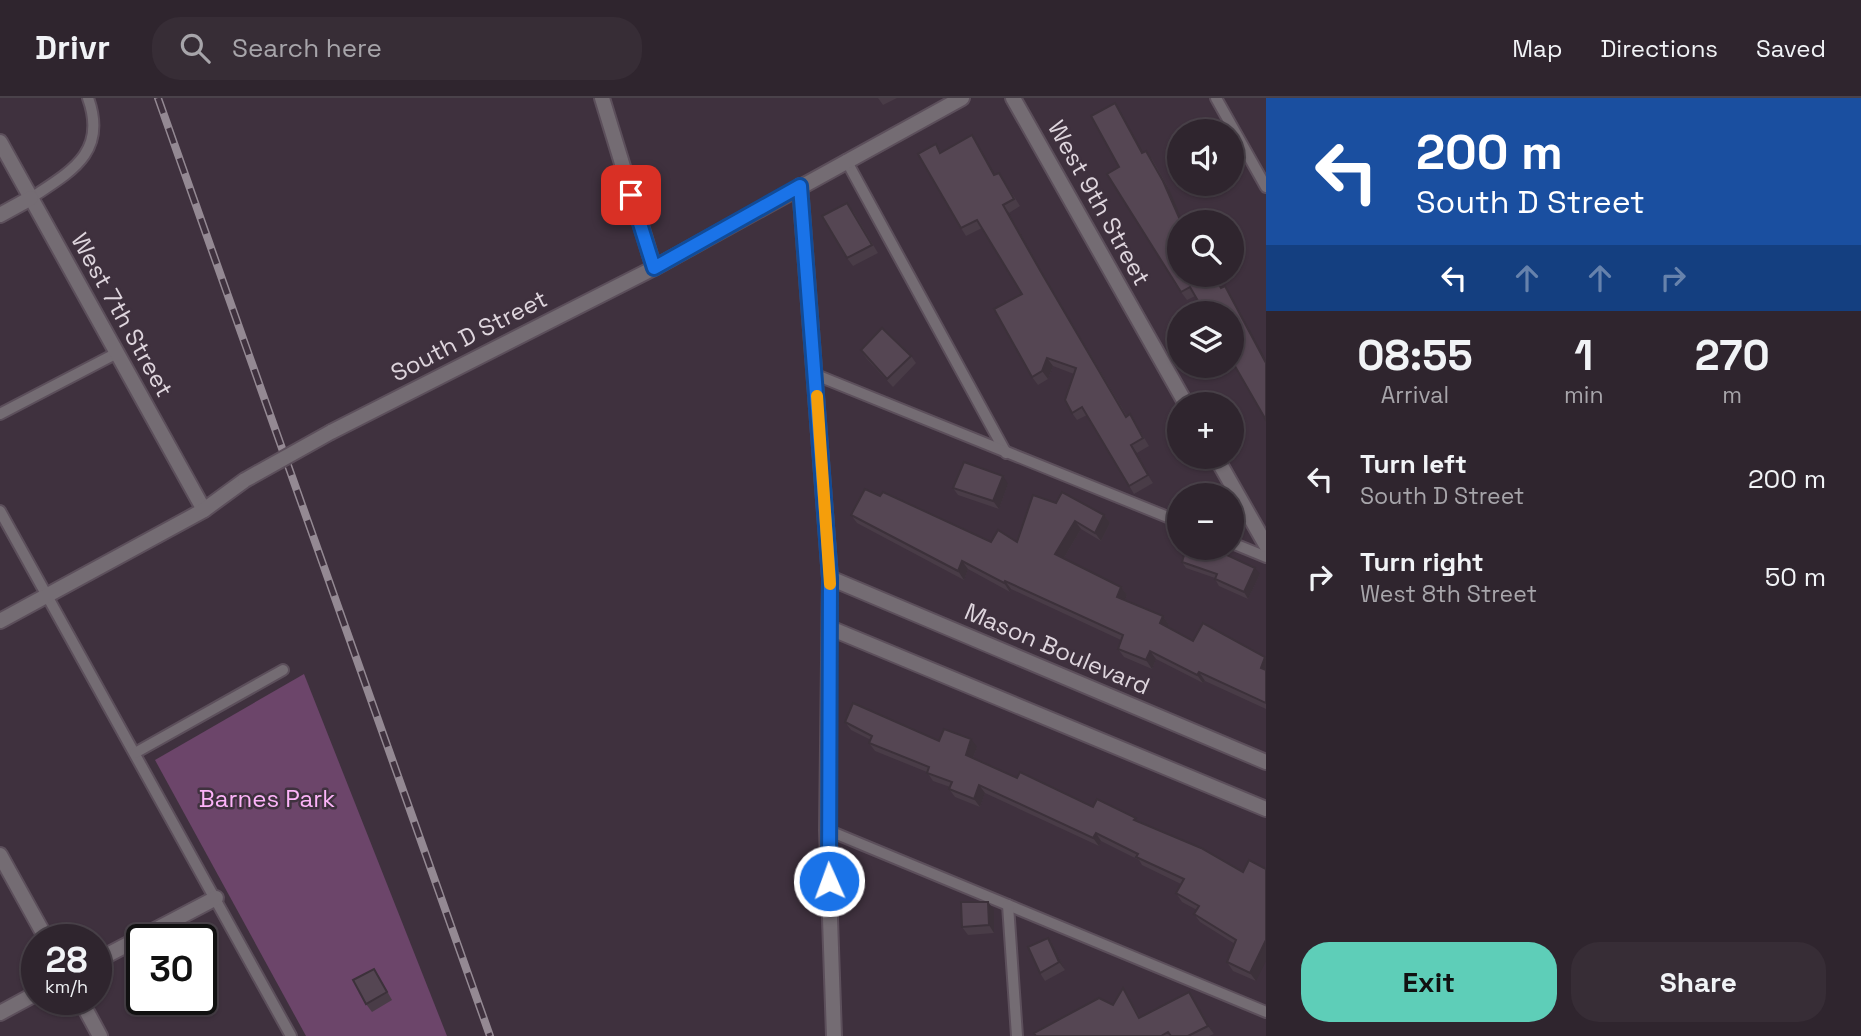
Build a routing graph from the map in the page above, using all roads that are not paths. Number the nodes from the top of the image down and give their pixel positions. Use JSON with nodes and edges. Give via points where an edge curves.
{"nodes":[{"id":1,"x":88,"y":98,"type":"edge"},
{"id":2,"x":601,"y":98,"type":"edge"},
{"id":3,"x":962,"y":98,"type":"edge"},
{"id":4,"x":1013,"y":98,"type":"edge"},
{"id":5,"x":1216,"y":98,"type":"edge"},
{"id":6,"x":0,"y":142,"type":"edge"},
{"id":7,"x":846,"y":160,"type":"junction"},
{"id":8,"x":800,"y":186,"type":"junction"},
{"id":9,"x":1266,"y":187,"type":"edge"},
{"id":10,"x":31,"y":198,"type":"junction"},
{"id":11,"x":0,"y":215,"type":"edge"},
{"id":12,"x":654,"y":268,"type":"junction"},
{"id":13,"x":117,"y":352,"type":"junction"},
{"id":14,"x":816,"y":375,"type":"junction"},
{"id":15,"x":1179,"y":392,"type":"edge"},
{"id":16,"x":0,"y":414,"type":"edge"},
{"id":17,"x":1006,"y":453,"type":"junction"},
{"id":18,"x":1223,"y":469,"type":"edge"},
{"id":19,"x":204,"y":510,"type":"junction"},
{"id":20,"x":0,"y":511,"type":"edge"},
{"id":21,"x":1167,"y":517,"type":"edge"},
{"id":22,"x":1266,"y":545,"type":"edge"},
{"id":23,"x":1244,"y":548,"type":"edge"},
{"id":24,"x":1266,"y":557,"type":"edge"},
{"id":25,"x":830,"y":578,"type":"junction"},
{"id":26,"x":46,"y":596,"type":"junction"},
{"id":27,"x":0,"y":621,"type":"edge"},
{"id":28,"x":830,"y":628,"type":"junction"},
{"id":29,"x":283,"y":670,"type":"dead end"},
{"id":30,"x":135,"y":753,"type":"junction"},
{"id":31,"x":1266,"y":762,"type":"edge"},
{"id":32,"x":1266,"y":809,"type":"edge"},
{"id":33,"x":827,"y":830,"type":"junction"},
{"id":34,"x":0,"y":855,"type":"edge"},
{"id":35,"x":216,"y":898,"type":"junction"},
{"id":36,"x":1008,"y":905,"type":"junction"},
{"id":37,"x":38,"y":924,"type":"edge"},
{"id":38,"x":112,"y":953,"type":"edge"},
{"id":39,"x":21,"y":1002,"type":"edge"},
{"id":40,"x":1266,"y":1012,"type":"edge"},
{"id":41,"x":0,"y":1013,"type":"edge"},
{"id":42,"x":89,"y":1015,"type":"edge"},
{"id":43,"x":100,"y":1036,"type":"edge"},
{"id":44,"x":291,"y":1036,"type":"edge"},
{"id":45,"x":834,"y":1036,"type":"edge"},
{"id":46,"x":1017,"y":1036,"type":"edge"}],
"edges":[{"from":1,"to":10,"type":"lane","via":[[93,128],[89,151],[76,168]]},
{"from":2,"to":12,"type":"street"},
{"from":3,"to":7,"type":"street","name":"South D Street"},
{"from":4,"to":15,"type":"street","name":"West 9th Street"},
{"from":5,"to":9,"type":"lane"},
{"from":6,"to":10,"type":"street","name":"West 7th Street"},
{"from":7,"to":8,"type":"street","name":"South D Street"},
{"from":7,"to":17,"type":"lane"},
{"from":8,"to":12,"type":"street","name":"South D Street"},
{"from":8,"to":14,"type":"street"},
{"from":10,"to":11,"type":"street"},
{"from":10,"to":13,"type":"street","name":"West 7th Street"},
{"from":12,"to":19,"type":"street","name":"South D Street","bridge":true,"via":[[331,432],[245,480]]},
{"from":13,"to":16,"type":"lane"},
{"from":13,"to":19,"type":"street","name":"West 7th Street"},
{"from":14,"to":17,"type":"lane"},
{"from":14,"to":25,"type":"street"},
{"from":17,"to":21,"type":"lane"},
{"from":18,"to":22,"type":"street"},
{"from":19,"to":26,"type":"street","name":"South D Street"},
{"from":20,"to":26,"type":"lane"},
{"from":23,"to":24,"type":"lane"},
{"from":25,"to":28,"type":"street"},
{"from":25,"to":31,"type":"street","name":"Mason Boulevard"},
{"from":26,"to":27,"type":"street","name":"South D Street"},
{"from":26,"to":30,"type":"lane"},
{"from":28,"to":32,"type":"street"},
{"from":28,"to":33,"type":"street"},
{"from":29,"to":30,"type":"lane"},
{"from":30,"to":35,"type":"lane"},
{"from":33,"to":36,"type":"lane"},
{"from":33,"to":45,"type":"street"},
{"from":34,"to":37,"type":"street"},
{"from":35,"to":38,"type":"street"},
{"from":35,"to":44,"type":"lane"},
{"from":36,"to":40,"type":"lane"},
{"from":36,"to":46,"type":"lane"},
{"from":39,"to":41,"type":"street"},
{"from":42,"to":43,"type":"street"}]}
